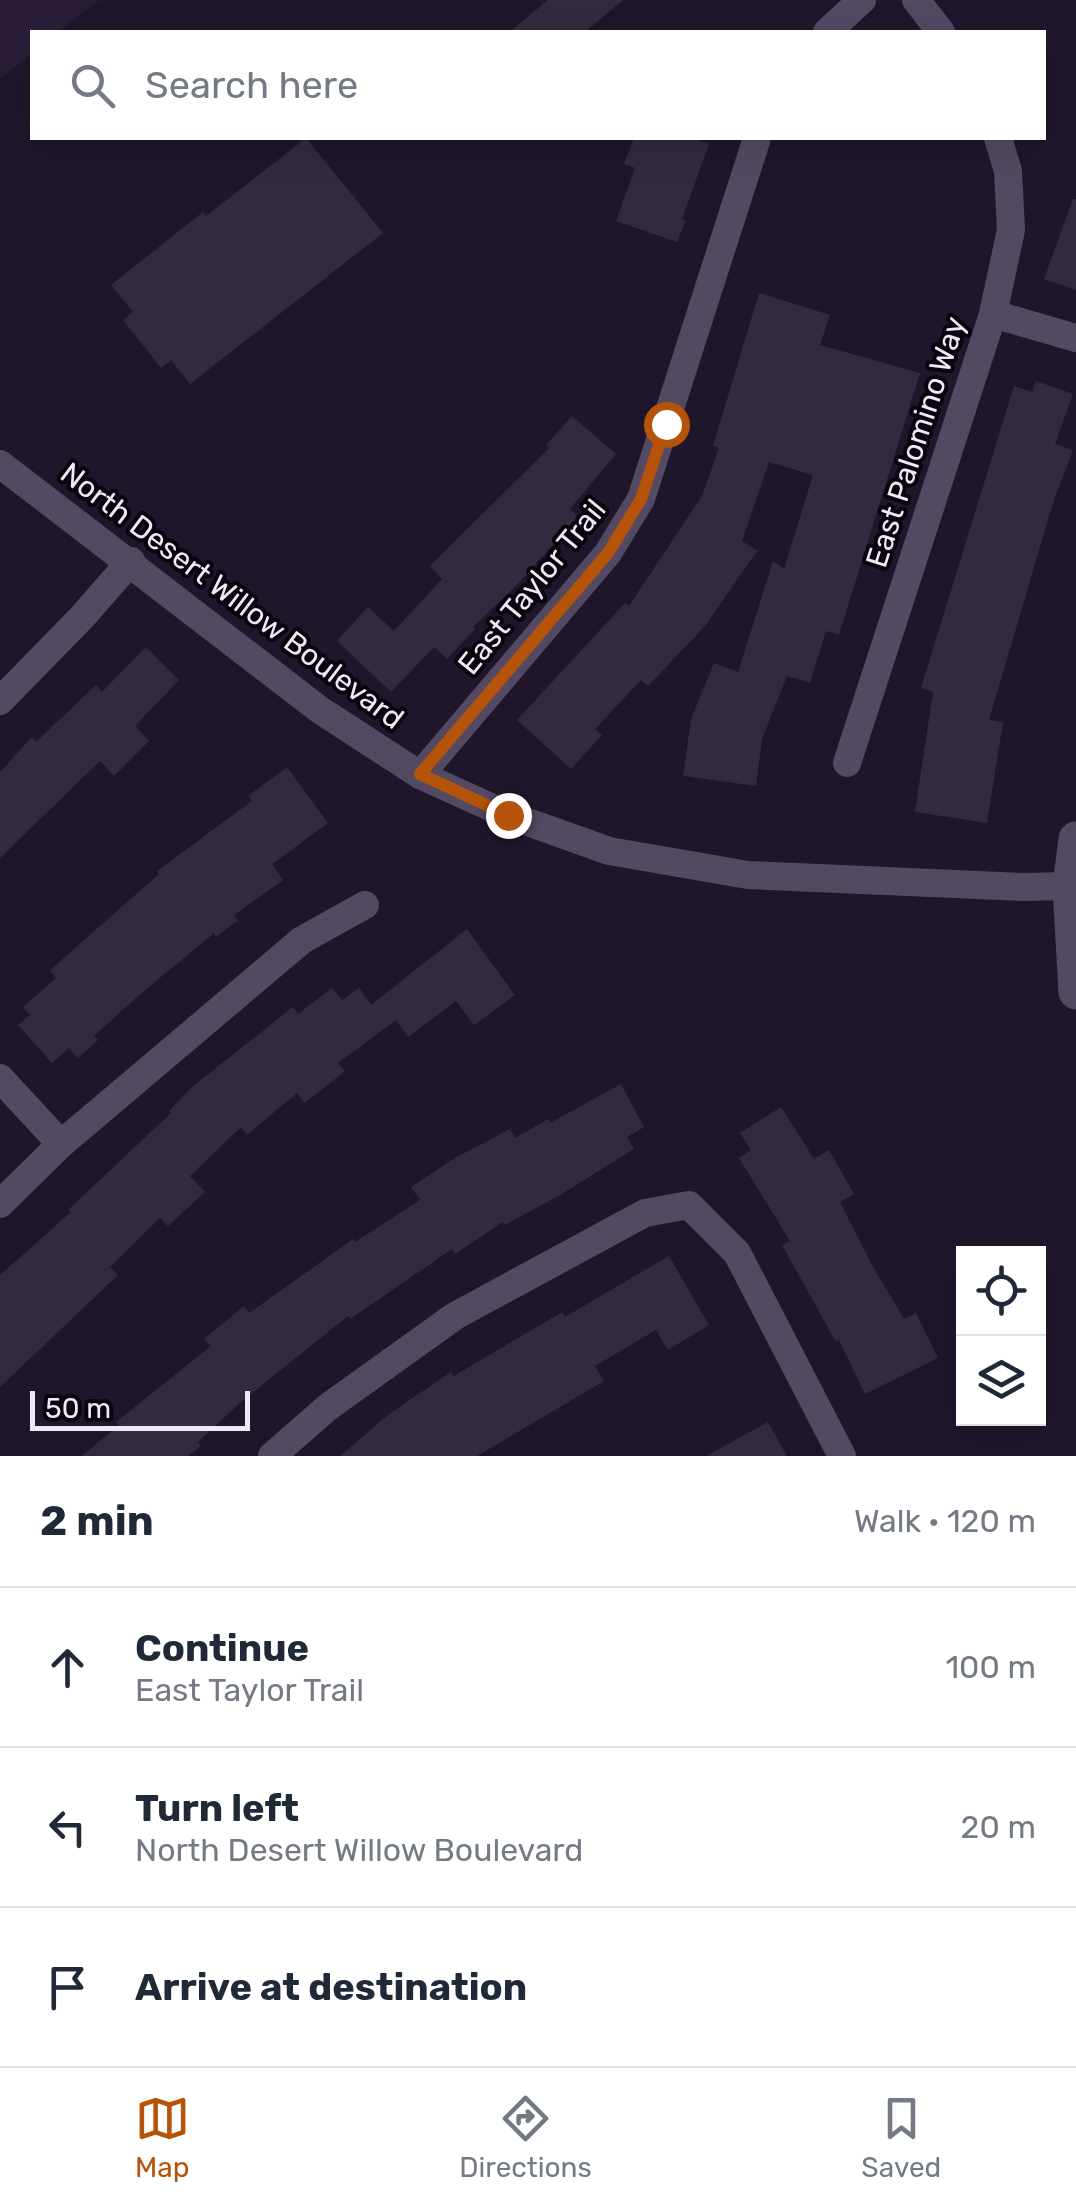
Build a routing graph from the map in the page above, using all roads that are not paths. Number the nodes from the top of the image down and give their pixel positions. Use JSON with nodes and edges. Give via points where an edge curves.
{"nodes":[{"id":1,"x":862,"y":0,"type":"edge"},
{"id":2,"x":916,"y":0,"type":"edge"},
{"id":3,"x":830,"y":30,"type":"edge"},
{"id":4,"x":939,"y":30,"type":"edge"},
{"id":5,"x":756,"y":140,"type":"edge"},
{"id":6,"x":999,"y":140,"type":"edge"},
{"id":7,"x":992,"y":314,"type":"junction"},
{"id":8,"x":1076,"y":338,"type":"edge"},
{"id":9,"x":0,"y":464,"type":"edge"},
{"id":10,"x":131,"y":562,"type":"junction"},
{"id":11,"x":0,"y":701,"type":"edge"},
{"id":12,"x":848,"y":762,"type":"dead end"},
{"id":13,"x":420,"y":774,"type":"junction"},
{"id":14,"x":1076,"y":839,"type":"edge"},
{"id":15,"x":1070,"y":886,"type":"junction"},
{"id":16,"x":365,"y":906,"type":"dead end"},
{"id":17,"x":1076,"y":992,"type":"edge"},
{"id":18,"x":0,"y":1078,"type":"edge"},
{"id":19,"x":61,"y":1144,"type":"junction"},
{"id":20,"x":0,"y":1204,"type":"edge"},
{"id":21,"x":272,"y":1456,"type":"edge"},
{"id":22,"x":842,"y":1456,"type":"edge"}],
"edges":[{"from":1,"to":3,"type":"street"},
{"from":2,"to":4,"type":"street"},
{"from":5,"to":13,"type":"street","name":"East Taylor Trail","via":[[641,499],[608,553]]},
{"from":6,"to":7,"type":"street","name":"East Palomino Way","via":[[1008,171],[1011,230]]},
{"from":7,"to":8,"type":"street"},
{"from":7,"to":12,"type":"street","name":"East Palomino Way"},
{"from":9,"to":10,"type":"street","name":"North Desert Willow Boulevard"},
{"from":10,"to":11,"type":"street"},
{"from":10,"to":13,"type":"street","name":"North Desert Willow Boulevard","via":[[320,710]]},
{"from":13,"to":15,"type":"street","name":"North Desert Willow Boulevard","via":[[609,851],[748,875]]},
{"from":14,"to":15,"type":"street"},
{"from":15,"to":17,"type":"street"},
{"from":16,"to":19,"type":"street","via":[[302,940]]},
{"from":18,"to":19,"type":"street"},
{"from":19,"to":20,"type":"street"},
{"from":21,"to":22,"type":"street","via":[[455,1316],[644,1213],[689,1205],[737,1253]]}]}
